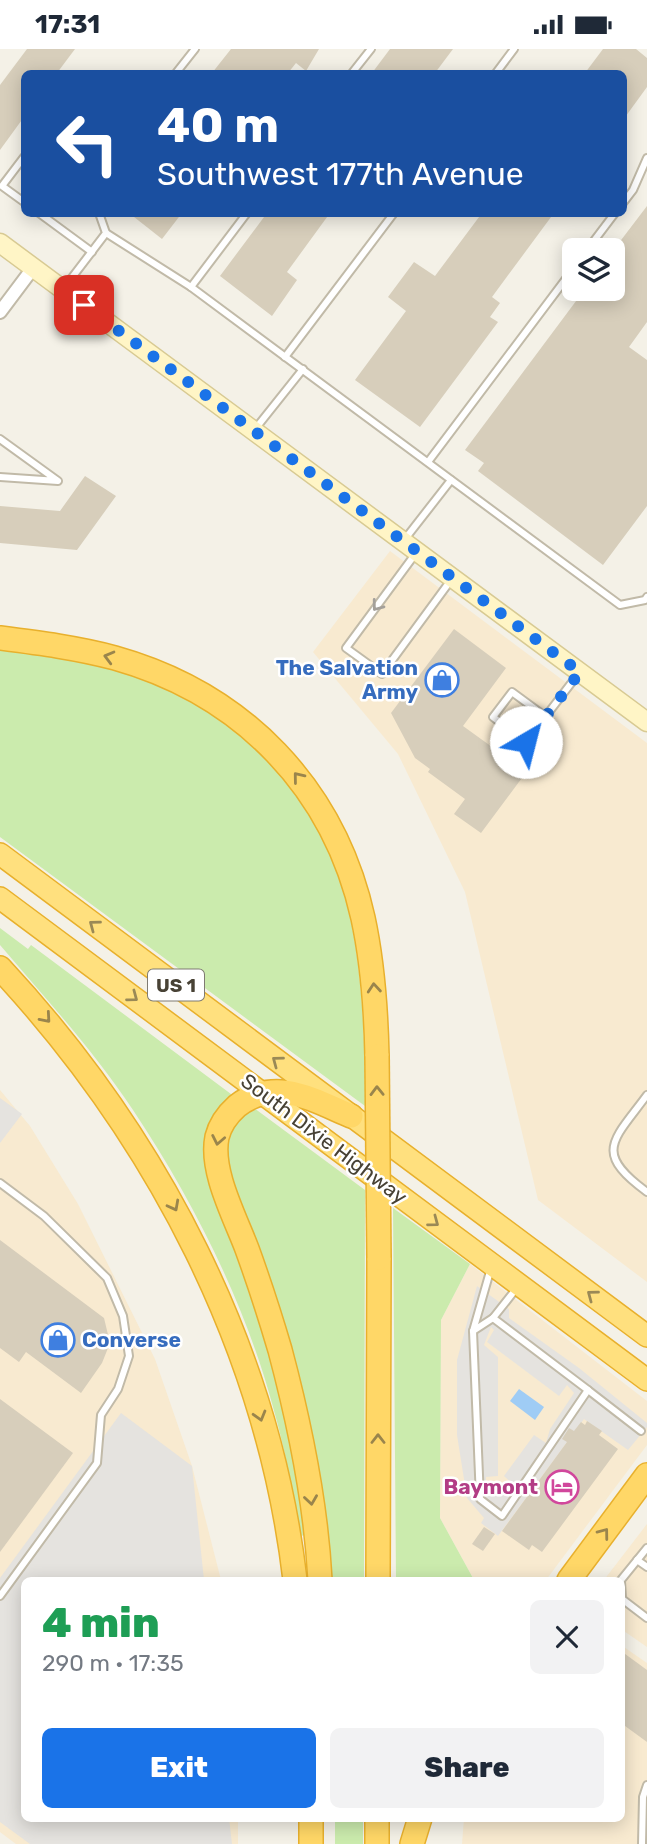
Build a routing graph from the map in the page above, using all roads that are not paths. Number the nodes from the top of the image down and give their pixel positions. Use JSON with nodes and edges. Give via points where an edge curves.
{"nodes":[{"id":1,"x":195,"y":49,"type":"edge"},
{"id":2,"x":371,"y":49,"type":"edge"},
{"id":3,"x":514,"y":49,"type":"edge"},
{"id":4,"x":178,"y":70,"type":"edge"},
{"id":5,"x":354,"y":70,"type":"edge"},
{"id":6,"x":498,"y":70,"type":"edge"},
{"id":7,"x":647,"y":158,"type":"edge"},
{"id":8,"x":21,"y":161,"type":"edge"},
{"id":9,"x":627,"y":198,"type":"edge"},
{"id":10,"x":21,"y":200,"type":"edge"},
{"id":11,"x":45,"y":217,"type":"edge"},
{"id":12,"x":100,"y":217,"type":"edge"},
{"id":13,"x":244,"y":217,"type":"edge"},
{"id":14,"x":391,"y":217,"type":"edge"},
{"id":15,"x":612,"y":217,"type":"edge"},
{"id":16,"x":106,"y":233,"type":"junction"},
{"id":17,"x":596,"y":238,"type":"edge"},
{"id":18,"x":0,"y":243,"type":"edge"},
{"id":19,"x":92,"y":252,"type":"junction"},
{"id":20,"x":33,"y":268,"type":"junction"},
{"id":21,"x":562,"y":284,"type":"edge"},
{"id":22,"x":191,"y":287,"type":"junction"},
{"id":23,"x":63,"y":290,"type":"junction"},
{"id":24,"x":0,"y":312,"type":"edge"},
{"id":25,"x":285,"y":357,"type":"junction"},
{"id":26,"x":303,"y":369,"type":"junction"},
{"id":27,"x":254,"y":430,"type":"junction"},
{"id":28,"x":0,"y":439,"type":"edge"},
{"id":29,"x":428,"y":462,"type":"junction"},
{"id":30,"x":0,"y":477,"type":"edge"},
{"id":31,"x":451,"y":480,"type":"junction"},
{"id":32,"x":410,"y":546,"type":"junction"},
{"id":33,"x":453,"y":577,"type":"junction"},
{"id":34,"x":646,"y":599,"type":"edge"},
{"id":35,"x":0,"y":638,"type":"edge"},
{"id":36,"x":580,"y":672,"type":"junction"},
{"id":37,"x":546,"y":717,"type":"junction"},
{"id":38,"x":647,"y":722,"type":"edge"},
{"id":39,"x":0,"y":854,"type":"edge"},
{"id":40,"x":0,"y":898,"type":"edge"},
{"id":41,"x":0,"y":968,"type":"edge"},
{"id":42,"x":262,"y":1093,"type":"junction"},
{"id":43,"x":647,"y":1095,"type":"edge"},
{"id":44,"x":351,"y":1116,"type":"junction"},
{"id":45,"x":0,"y":1183,"type":"edge"},
{"id":46,"x":647,"y":1192,"type":"edge"},
{"id":47,"x":492,"y":1265,"type":"junction"},
{"id":48,"x":520,"y":1285,"type":"junction"},
{"id":49,"x":493,"y":1318,"type":"junction"},
{"id":50,"x":473,"y":1331,"type":"junction"},
{"id":51,"x":647,"y":1336,"type":"edge"},
{"id":52,"x":647,"y":1380,"type":"edge"},
{"id":53,"x":588,"y":1390,"type":"junction"},
{"id":54,"x":641,"y":1431,"type":"dead end"},
{"id":55,"x":644,"y":1481,"type":"edge"},
{"id":56,"x":647,"y":1548,"type":"edge"},
{"id":57,"x":637,"y":1560,"type":"junction"},
{"id":58,"x":647,"y":1567,"type":"edge"},
{"id":59,"x":295,"y":1577,"type":"edge"},
{"id":60,"x":320,"y":1577,"type":"edge"},
{"id":61,"x":378,"y":1577,"type":"edge"},
{"id":62,"x":571,"y":1577,"type":"edge"},
{"id":63,"x":624,"y":1577,"type":"edge"},
{"id":64,"x":0,"y":1596,"type":"edge"},
{"id":65,"x":625,"y":1601,"type":"edge"},
{"id":66,"x":647,"y":1618,"type":"edge"},
{"id":67,"x":647,"y":1785,"type":"edge"},
{"id":68,"x":311,"y":1822,"type":"edge"},
{"id":69,"x":377,"y":1822,"type":"edge"},
{"id":70,"x":419,"y":1822,"type":"edge"},
{"id":71,"x":645,"y":1828,"type":"edge"},
{"id":72,"x":311,"y":1844,"type":"edge"},
{"id":73,"x":377,"y":1844,"type":"edge"},
{"id":74,"x":412,"y":1844,"type":"edge"},
{"id":75,"x":642,"y":1844,"type":"edge"}],
"edges":[{"from":1,"to":4,"type":"lane"},
{"from":2,"to":5,"type":"lane"},
{"from":3,"to":6,"type":"lane"},
{"from":7,"to":9,"type":"lane"},
{"from":8,"to":10,"type":"lane","via":[[2,186]]},
{"from":11,"to":19,"type":"lane"},
{"from":12,"to":16,"type":"lane"},
{"from":13,"to":22,"type":"lane"},
{"from":14,"to":25,"type":"lane"},
{"from":15,"to":17,"type":"lane"},
{"from":16,"to":19,"type":"lane"},
{"from":16,"to":22,"type":"lane"},
{"from":18,"to":20,"type":"main road"},
{"from":19,"to":23,"type":"lane"},
{"from":20,"to":23,"type":"main road"},
{"from":20,"to":24,"type":"street"},
{"from":21,"to":29,"type":"lane"},
{"from":22,"to":25,"type":"lane"},
{"from":23,"to":27,"type":"main road"},
{"from":25,"to":26,"type":"lane"},
{"from":26,"to":27,"type":"lane"},
{"from":26,"to":29,"type":"lane"},
{"from":27,"to":32,"type":"main road"},
{"from":28,"to":30,"type":"lane","via":[[58,481]]},
{"from":29,"to":31,"type":"lane"},
{"from":31,"to":32,"type":"lane"},
{"from":31,"to":34,"type":"lane","via":[[620,605]]},
{"from":32,"to":33,"type":"main road"},
{"from":32,"to":33,"type":"lane","one_way":true,"via":[[346,648],[382,674]]},
{"from":33,"to":36,"type":"main road"},
{"from":61,"to":35,"type":"highway","one_way":true,"bridge":true,"via":[[377,1056],[368,942],[350,871],[322,811],[284,761],[234,715],[138,665],[90,652]]},
{"from":36,"to":37,"type":"lane"},
{"from":36,"to":38,"type":"main road"},
{"from":37,"to":37,"type":"lane","via":[[526,742],[493,717],[512,692]]},
{"from":44,"to":39,"type":"highway","name":"South Dixie Highway","number":"US 1","one_way":true},
{"from":40,"to":42,"type":"highway","name":"South Dixie Highway","number":"US 1","one_way":true},
{"from":41,"to":59,"type":"highway","one_way":true,"via":[[108,1098],[157,1175],[213,1284],[236,1340],[268,1444]]},
{"from":42,"to":44,"type":"highway","via":[[299,1094]]},
{"from":42,"to":47,"type":"highway","name":"South Dixie Highway","number":"US 1","one_way":true},
{"from":42,"to":60,"type":"highway","one_way":true,"via":[[225,1119],[217,1138],[216,1160],[291,1390],[309,1483]]},
{"from":43,"to":46,"type":"lane","via":[[613,1140],[613,1160]]},
{"from":51,"to":44,"type":"highway","name":"South Dixie Highway","number":"US 1","one_way":true},
{"from":45,"to":64,"type":"lane","via":[[44,1216],[107,1278],[123,1316],[128,1356],[118,1389],[101,1415],[97,1463]]},
{"from":47,"to":48,"type":"highway","name":"South Dixie Highway","number":"US 1"},
{"from":47,"to":50,"type":"lane"},
{"from":48,"to":49,"type":"lane"},
{"from":48,"to":52,"type":"highway","name":"South Dixie Highway","number":"US 1"},
{"from":49,"to":50,"type":"lane"},
{"from":49,"to":53,"type":"lane"},
{"from":50,"to":53,"type":"lane","via":[[480,1499],[502,1516]]},
{"from":53,"to":54,"type":"lane"},
{"from":62,"to":55,"type":"highway","one_way":true},
{"from":56,"to":57,"type":"lane"},
{"from":57,"to":58,"type":"lane"},
{"from":57,"to":63,"type":"lane"},
{"from":65,"to":66,"type":"lane"},
{"from":67,"to":71,"type":"lane"},
{"from":68,"to":72,"type":"highway"},
{"from":69,"to":73,"type":"highway"},
{"from":70,"to":74,"type":"highway"},
{"from":71,"to":75,"type":"lane"}]}
